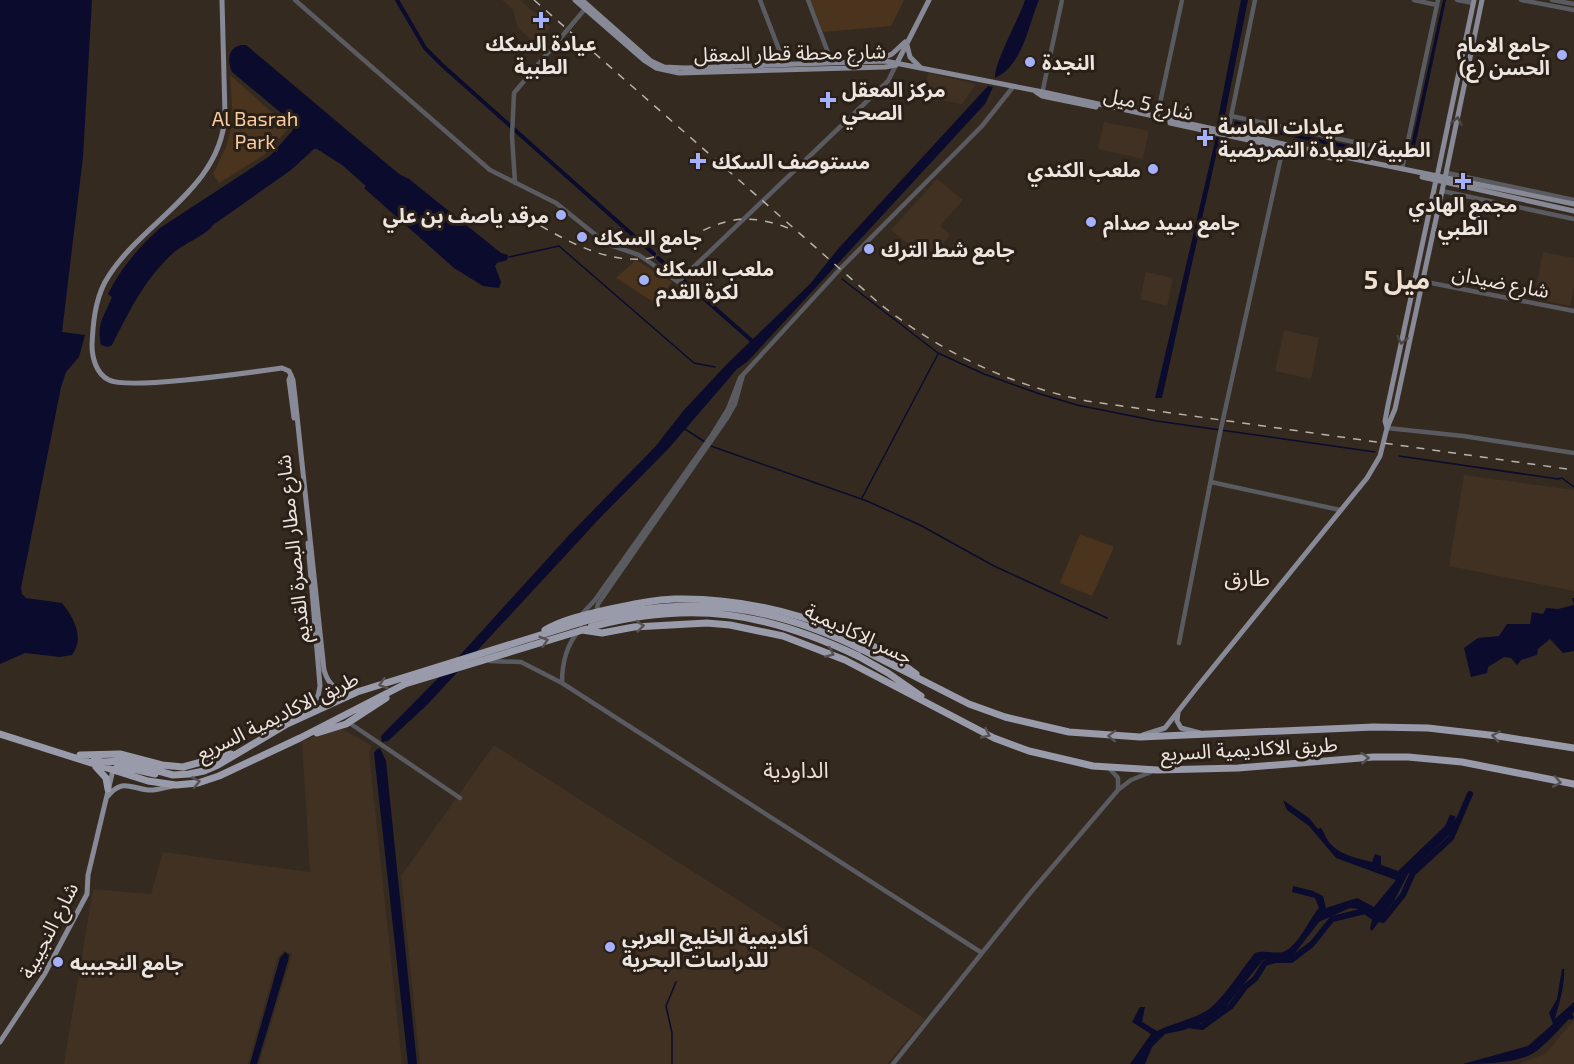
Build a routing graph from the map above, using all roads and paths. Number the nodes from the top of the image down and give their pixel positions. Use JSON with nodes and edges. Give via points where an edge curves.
{"nodes":[{"id":1,"x":222,"y":0,"type":"edge"},
{"id":2,"x":295,"y":0,"type":"edge"},
{"id":3,"x":575,"y":0,"type":"edge"},
{"id":4,"x":582,"y":0,"type":"edge"},
{"id":5,"x":760,"y":0,"type":"edge"},
{"id":6,"x":808,"y":0,"type":"edge"},
{"id":7,"x":929,"y":0,"type":"edge"},
{"id":8,"x":1062,"y":0,"type":"edge"},
{"id":9,"x":1182,"y":0,"type":"edge"},
{"id":10,"x":1255,"y":0,"type":"edge"},
{"id":11,"x":1414,"y":0,"type":"edge"},
{"id":12,"x":1457,"y":0,"type":"edge"},
{"id":13,"x":1482,"y":0,"type":"edge"},
{"id":14,"x":1521,"y":0,"type":"edge"},
{"id":15,"x":1552,"y":0,"type":"edge"},
{"id":16,"x":1473,"y":2,"type":"edge"},
{"id":17,"x":1438,"y":3,"type":"edge"},
{"id":18,"x":1574,"y":4,"type":"edge"},
{"id":19,"x":585,"y":9,"type":"junction"},
{"id":20,"x":1574,"y":10,"type":"edge"},
{"id":21,"x":911,"y":36,"type":"junction"},
{"id":22,"x":907,"y":43,"type":"junction"},
{"id":23,"x":875,"y":62,"type":"junction"},
{"id":24,"x":832,"y":63,"type":"junction"},
{"id":25,"x":896,"y":64,"type":"junction"},
{"id":26,"x":785,"y":65,"type":"junction"},
{"id":27,"x":921,"y":68,"type":"junction"},
{"id":28,"x":1456,"y":86,"type":"junction"},
{"id":29,"x":1013,"y":87,"type":"junction"},
{"id":30,"x":1464,"y":87,"type":"junction"},
{"id":31,"x":1042,"y":94,"type":"junction"},
{"id":32,"x":1231,"y":116,"type":"junction"},
{"id":33,"x":1157,"y":117,"type":"junction"},
{"id":34,"x":1227,"y":134,"type":"junction"},
{"id":35,"x":1283,"y":148,"type":"junction"},
{"id":36,"x":1406,"y":153,"type":"junction"},
{"id":37,"x":1439,"y":167,"type":"junction"},
{"id":38,"x":1402,"y":169,"type":"junction"},
{"id":39,"x":1427,"y":176,"type":"junction"},
{"id":40,"x":1446,"y":176,"type":"junction"},
{"id":41,"x":1437,"y":178,"type":"junction"},
{"id":42,"x":1453,"y":182,"type":"junction"},
{"id":43,"x":516,"y":183,"type":"junction"},
{"id":44,"x":1434,"y":188,"type":"junction"},
{"id":45,"x":1442,"y":190,"type":"junction"},
{"id":46,"x":1503,"y":192,"type":"junction"},
{"id":47,"x":1557,"y":199,"type":"junction"},
{"id":48,"x":1574,"y":202,"type":"edge"},
{"id":49,"x":1560,"y":208,"type":"junction"},
{"id":50,"x":1574,"y":211,"type":"edge"},
{"id":51,"x":1558,"y":216,"type":"junction"},
{"id":52,"x":1574,"y":219,"type":"edge"},
{"id":53,"x":1421,"y":281,"type":"junction"},
{"id":54,"x":1574,"y":311,"type":"edge"},
{"id":55,"x":290,"y":372,"type":"junction"},
{"id":56,"x":743,"y":375,"type":"junction"},
{"id":57,"x":1387,"y":428,"type":"junction"},
{"id":58,"x":1574,"y":453,"type":"edge"},
{"id":59,"x":1210,"y":482,"type":"junction"},
{"id":60,"x":1340,"y":510,"type":"junction"},
{"id":61,"x":690,"y":600,"type":"junction"},
{"id":62,"x":767,"y":609,"type":"junction"},
{"id":63,"x":601,"y":611,"type":"junction"},
{"id":64,"x":571,"y":619,"type":"junction"},
{"id":65,"x":686,"y":623,"type":"junction"},
{"id":66,"x":590,"y":624,"type":"junction"},
{"id":67,"x":582,"y":630,"type":"junction"},
{"id":68,"x":763,"y":631,"type":"junction"},
{"id":69,"x":532,"y":637,"type":"junction"},
{"id":70,"x":1179,"y":643,"type":"dead end"},
{"id":71,"x":860,"y":653,"type":"junction"},
{"id":72,"x":471,"y":664,"type":"junction"},
{"id":73,"x":412,"y":682,"type":"junction"},
{"id":74,"x":562,"y":683,"type":"junction"},
{"id":75,"x":935,"y":688,"type":"junction"},
{"id":76,"x":357,"y":692,"type":"junction"},
{"id":77,"x":362,"y":706,"type":"junction"},
{"id":78,"x":935,"y":707,"type":"junction"},
{"id":79,"x":1178,"y":712,"type":"junction"},
{"id":80,"x":304,"y":716,"type":"junction"},
{"id":81,"x":348,"y":722,"type":"junction"},
{"id":82,"x":3,"y":733,"type":"edge"},
{"id":83,"x":1203,"y":734,"type":"junction"},
{"id":84,"x":302,"y":736,"type":"junction"},
{"id":85,"x":1140,"y":737,"type":"junction"},
{"id":86,"x":255,"y":742,"type":"junction"},
{"id":87,"x":1574,"y":748,"type":"edge"},
{"id":88,"x":59,"y":751,"type":"junction"},
{"id":89,"x":236,"y":754,"type":"junction"},
{"id":90,"x":261,"y":754,"type":"junction"},
{"id":91,"x":80,"y":755,"type":"junction"},
{"id":92,"x":86,"y":761,"type":"junction"},
{"id":93,"x":1109,"y":768,"type":"junction"},
{"id":94,"x":1157,"y":770,"type":"junction"},
{"id":95,"x":113,"y":771,"type":"junction"},
{"id":96,"x":163,"y":774,"type":"junction"},
{"id":97,"x":1574,"y":784,"type":"edge"},
{"id":98,"x":176,"y":785,"type":"junction"},
{"id":99,"x":108,"y":789,"type":"junction"},
{"id":100,"x":1118,"y":790,"type":"junction"},
{"id":101,"x":459,"y":798,"type":"dead end"},
{"id":102,"x":105,"y":804,"type":"junction"},
{"id":103,"x":982,"y":953,"type":"junction"},
{"id":104,"x":0,"y":1042,"type":"edge"},
{"id":105,"x":893,"y":1064,"type":"edge"}],
"edges":[{"from":1,"to":55,"type":"main road","via":[[225,128],[218,152],[207,172],[122,259],[105,283],[95,312],[93,357],[103,376],[119,383],[282,368]]},
{"from":2,"to":43,"type":"street","via":[[486,166]]},
{"from":3,"to":19,"type":"main road","name":"شارع محطة قطار المعقل"},
{"from":4,"to":26,"type":"main road","name":"شارع محطة قطار المعقل","via":[[657,65]]},
{"from":5,"to":26,"type":"street"},
{"from":6,"to":24,"type":"street"},
{"from":7,"to":21,"type":"main road"},
{"from":8,"to":31,"type":"street"},
{"from":9,"to":33,"type":"street"},
{"from":10,"to":32,"type":"street"},
{"from":11,"to":17,"type":"street"},
{"from":12,"to":16,"type":"street"},
{"from":13,"to":30,"type":"main road"},
{"from":14,"to":20,"type":"street"},
{"from":15,"to":18,"type":"street"},
{"from":16,"to":28,"type":"main road"},
{"from":17,"to":36,"type":"street"},
{"from":19,"to":25,"type":"main road","name":"شارع محطة قطار المعقل","via":[[645,61],[667,71]]},
{"from":19,"to":43,"type":"street","via":[[515,90],[512,133]]},
{"from":21,"to":22,"type":"main road"},
{"from":21,"to":23,"type":"main road","via":[[892,54]]},
{"from":22,"to":25,"type":"main road"},
{"from":22,"to":27,"type":"main road","via":[[910,57]]},
{"from":23,"to":24,"type":"main road","name":"شارع محطة قطار المعقل"},
{"from":23,"to":25,"type":"main road","name":"شارع محطة قطار المعقل"},
{"from":24,"to":26,"type":"main road","name":"شارع محطة قطار المعقل"},
{"from":25,"to":27,"type":"main road","name":"شارع 5 ميل"},
{"from":25,"to":43,"type":"street","via":[[888,81],[678,282],[639,255],[607,244],[556,202]]},
{"from":27,"to":29,"type":"main road","name":"شارع 5 ميل"},
{"from":28,"to":30,"type":"main road"},
{"from":28,"to":37,"type":"main road"},
{"from":29,"to":31,"type":"main road","name":"شارع 5 ميل"},
{"from":29,"to":56,"type":"street","via":[[981,126],[883,224]]},
{"from":40,"to":30,"type":"main road","one_way":true},
{"from":31,"to":33,"type":"main road","name":"شارع 5 ميل"},
{"from":31,"to":34,"type":"main road","name":"شارع 5 ميل"},
{"from":32,"to":34,"type":"street"},
{"from":32,"to":36,"type":"street"},
{"from":33,"to":34,"type":"main road","name":"شارع 5 ميل"},
{"from":34,"to":35,"type":"main road","name":"شارع 5 ميل"},
{"from":34,"to":38,"type":"main road","name":"شارع 5 ميل"},
{"from":35,"to":39,"type":"main road","name":"شارع 5 ميل"},
{"from":35,"to":59,"type":"street"},
{"from":36,"to":38,"type":"street"},
{"from":37,"to":39,"type":"main road"},
{"from":37,"to":41,"type":"main road"},
{"from":38,"to":39,"type":"main road","name":"شارع 5 ميل"},
{"from":39,"to":41,"type":"main road","name":"شارع 5 ميل"},
{"from":39,"to":44,"type":"main road"},
{"from":40,"to":41,"type":"main road","name":"شارع 5 ميل"},
{"from":40,"to":42,"type":"main road","name":"شارع 5 ميل"},
{"from":40,"to":45,"type":"main road"},
{"from":40,"to":47,"type":"street"},
{"from":41,"to":44,"type":"main road"},
{"from":42,"to":45,"type":"main road"},
{"from":42,"to":46,"type":"main road","name":"شارع 5 ميل"},
{"from":44,"to":57,"type":"main road","one_way":true,"via":[[1386,411]]},
{"from":45,"to":51,"type":"street"},
{"from":45,"to":53,"type":"main road"},
{"from":46,"to":47,"type":"main road","name":"شارع 5 ميل"},
{"from":46,"to":49,"type":"main road","name":"شارع 5 ميل"},
{"from":47,"to":48,"type":"main road","name":"شارع 5 ميل"},
{"from":49,"to":50,"type":"main road","name":"شارع 5 ميل"},
{"from":49,"to":51,"type":"main road"},
{"from":51,"to":52,"type":"street"},
{"from":53,"to":54,"type":"street","name":"شارع ضيدان"},
{"from":53,"to":57,"type":"main road","via":[[1395,409]]},
{"from":55,"to":76,"type":"main road","name":"شارع مطار البصرة القديم","via":[[324,670],[334,688]]},
{"from":55,"to":80,"type":"main road","name":"شارع مطار البصرة القديم","via":[[320,680],[318,696]]},
{"from":56,"to":63,"type":"street","via":[[728,418],[598,604]]},
{"from":56,"to":64,"type":"street","via":[[723,416],[645,530],[588,609]]},
{"from":57,"to":58,"type":"street"},
{"from":57,"to":60,"type":"main road","via":[[1374,468]]},
{"from":59,"to":60,"type":"street"},
{"from":59,"to":70,"type":"street"},
{"from":60,"to":79,"type":"main road"},
{"from":61,"to":62,"type":"highway"},
{"from":61,"to":63,"type":"highway","via":[[662,600]]},
{"from":61,"to":65,"type":"highway","via":[[694,612]]},
{"from":62,"to":68,"type":"highway"},
{"from":62,"to":75,"type":"highway","via":[[821,624],[885,652]]},
{"from":63,"to":64,"type":"highway"},
{"from":64,"to":69,"type":"highway"},
{"from":67,"to":65,"type":"highway","one_way":true,"via":[[602,633]]},
{"from":65,"to":68,"type":"highway"},
{"from":66,"to":67,"type":"highway"},
{"from":66,"to":69,"type":"highway"},
{"from":66,"to":71,"type":"highway","name":"جسر الاكاديمية","bridge":true,"via":[[665,613],[732,615],[795,629]]},
{"from":72,"to":67,"type":"highway","one_way":true},
{"from":67,"to":74,"type":"street","via":[[573,638]]},
{"from":68,"to":78,"type":"highway","one_way":true,"via":[[809,644]]},
{"from":69,"to":76,"type":"highway","name":"طريق الاكاديمية السريع","one_way":true},
{"from":71,"to":75,"type":"highway","name":"جسر الاكاديمية"},
{"from":71,"to":78,"type":"highway","name":"جسر الاكاديمية"},
{"from":72,"to":73,"type":"highway","name":"طريق الاكاديمية السريع"},
{"from":72,"to":74,"type":"street","via":[[521,662]]},
{"from":73,"to":77,"type":"highway","name":"طريق الاكاديمية السريع"},
{"from":73,"to":81,"type":"highway"},
{"from":74,"to":103,"type":"street"},
{"from":85,"to":75,"type":"highway","name":"طريق الاكاديمية السريع","one_way":true,"via":[[1034,725]]},
{"from":76,"to":77,"type":"highway"},
{"from":76,"to":80,"type":"highway","name":"طريق الاكاديمية السريع"},
{"from":77,"to":84,"type":"highway","name":"طريق الاكاديمية السريع"},
{"from":78,"to":93,"type":"highway","name":"طريق الاكاديمية السريع","one_way":true,"via":[[1017,747]]},
{"from":79,"to":83,"type":"main road","via":[[1181,728]]},
{"from":79,"to":85,"type":"main road","via":[[1165,728]]},
{"from":80,"to":86,"type":"highway","name":"طريق الاكاديمية السريع"},
{"from":81,"to":84,"type":"highway"},
{"from":81,"to":101,"type":"street"},
{"from":82,"to":88,"type":"highway"},
{"from":83,"to":85,"type":"highway","name":"طريق الاكاديمية السريع"},
{"from":87,"to":83,"type":"highway","name":"طريق الاكاديمية السريع","one_way":true,"via":[[1428,728]]},
{"from":84,"to":90,"type":"highway","name":"طريق الاكاديمية السريع"},
{"from":86,"to":89,"type":"highway","name":"طريق الاكاديمية السريع"},
{"from":86,"to":90,"type":"highway"},
{"from":88,"to":91,"type":"highway","name":"طريق الاكاديمية السريع"},
{"from":88,"to":92,"type":"highway","name":"طريق الاكاديمية السريع"},
{"from":89,"to":91,"type":"highway","via":[[183,767],[120,754]]},
{"from":89,"to":96,"type":"highway","name":"طريق الاكاديمية السريع","via":[[204,771]]},
{"from":98,"to":90,"type":"highway","name":"طريق الاكاديمية السريع","one_way":true,"via":[[211,779]]},
{"from":91,"to":96,"type":"highway","name":"طريق الاكاديمية السريع","via":[[102,762],[122,761]]},
{"from":92,"to":95,"type":"highway","name":"طريق الاكاديمية السريع"},
{"from":92,"to":99,"type":"highway","via":[[103,773]]},
{"from":93,"to":94,"type":"highway","name":"طريق الاكاديمية السريع"},
{"from":93,"to":100,"type":"street","via":[[1118,778]]},
{"from":94,"to":97,"type":"highway","name":"طريق الاكاديمية السريع","one_way":true,"via":[[1408,757],[1462,762]]},
{"from":94,"to":100,"type":"street"},
{"from":95,"to":96,"type":"highway","via":[[120,766]]},
{"from":95,"to":98,"type":"highway","name":"طريق الاكاديمية السريع","via":[[148,782]]},
{"from":95,"to":99,"type":"main road","name":"شارع النجيبية"},
{"from":98,"to":102,"type":"main road","via":[[151,790],[121,786],[112,791]]},
{"from":99,"to":102,"type":"main road","name":"شارع النجيبية"},
{"from":100,"to":103,"type":"street"},
{"from":102,"to":104,"type":"main road","name":"شارع النجيبية","via":[[86,896],[44,975]]},
{"from":103,"to":105,"type":"street"}]}
